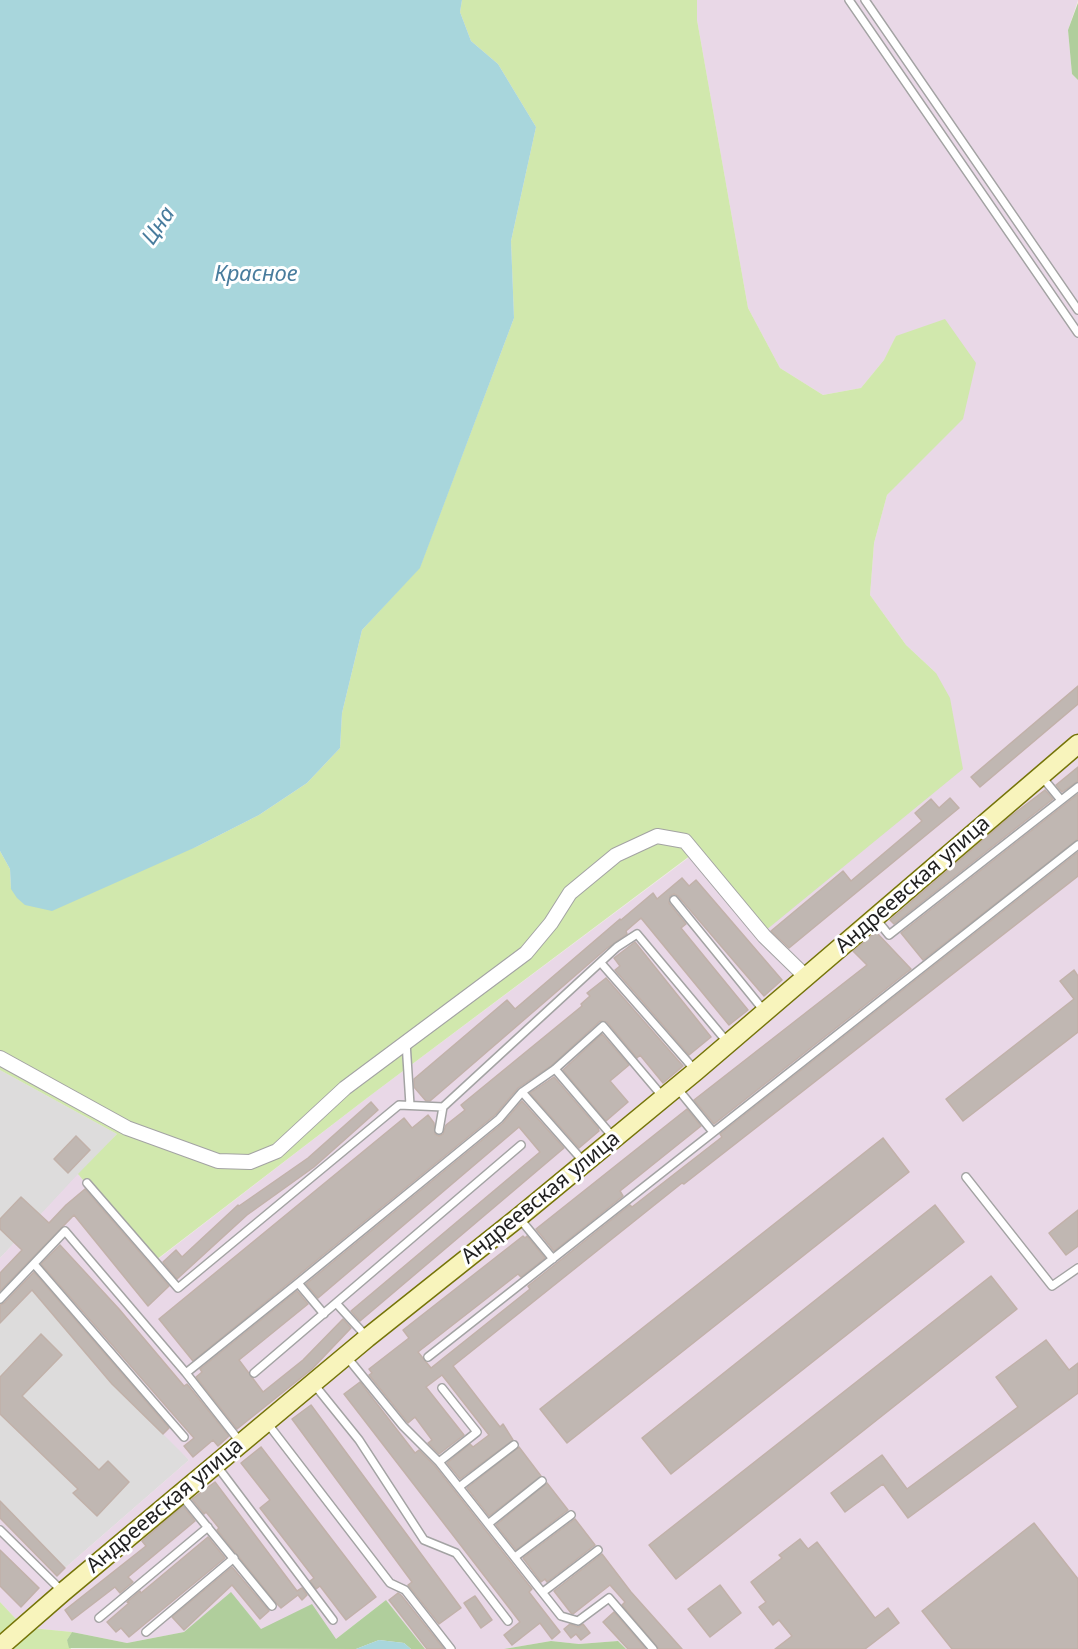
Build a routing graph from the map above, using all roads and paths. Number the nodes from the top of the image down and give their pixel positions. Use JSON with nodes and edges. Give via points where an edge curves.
{"nodes":[{"id":1,"x":849,"y":0,"type":"edge"},
{"id":2,"x":865,"y":0,"type":"edge"},
{"id":3,"x":1078,"y":310,"type":"edge"},
{"id":4,"x":1078,"y":333,"type":"edge"},
{"id":5,"x":1078,"y":744,"type":"edge"},
{"id":6,"x":1042,"y":776,"type":"junction"},
{"id":7,"x":1078,"y":787,"type":"edge"},
{"id":8,"x":1061,"y":800,"type":"junction"},
{"id":9,"x":1078,"y":845,"type":"edge"},
{"id":10,"x":674,"y":900,"type":"dead end"},
{"id":11,"x":875,"y":918,"type":"junction"},
{"id":12,"x":601,"y":963,"type":"junction"},
{"id":13,"x":806,"y":977,"type":"junction"},
{"id":14,"x":765,"y":1012,"type":"junction"},
{"id":15,"x":406,"y":1042,"type":"junction"},
{"id":16,"x":728,"y":1043,"type":"junction"},
{"id":17,"x":0,"y":1058,"type":"edge"},
{"id":18,"x":555,"y":1068,"type":"junction"},
{"id":19,"x":696,"y":1071,"type":"junction"},
{"id":20,"x":522,"y":1092,"type":"junction"},
{"id":21,"x":670,"y":1093,"type":"junction"},
{"id":22,"x":410,"y":1105,"type":"junction"},
{"id":23,"x":443,"y":1107,"type":"junction"},
{"id":24,"x":439,"y":1130,"type":"dead end"},
{"id":25,"x":713,"y":1132,"type":"junction"},
{"id":26,"x":614,"y":1139,"type":"junction"},
{"id":27,"x":521,"y":1145,"type":"dead end"},
{"id":28,"x":584,"y":1163,"type":"junction"},
{"id":29,"x":966,"y":1177,"type":"dead end"},
{"id":30,"x":87,"y":1183,"type":"dead end"},
{"id":31,"x":519,"y":1217,"type":"junction"},
{"id":32,"x":553,"y":1259,"type":"junction"},
{"id":33,"x":34,"y":1264,"type":"junction"},
{"id":34,"x":1078,"y":1268,"type":"edge"},
{"id":35,"x":298,"y":1283,"type":"junction"},
{"id":36,"x":0,"y":1299,"type":"edge"},
{"id":37,"x":336,"y":1303,"type":"junction"},
{"id":38,"x":324,"y":1314,"type":"junction"},
{"id":39,"x":367,"y":1338,"type":"junction"},
{"id":40,"x":346,"y":1356,"type":"junction"},
{"id":41,"x":428,"y":1357,"type":"dead end"},
{"id":42,"x":186,"y":1373,"type":"junction"},
{"id":43,"x":255,"y":1373,"type":"dead end"},
{"id":44,"x":313,"y":1383,"type":"junction"},
{"id":45,"x":442,"y":1388,"type":"dead end"},
{"id":46,"x":266,"y":1422,"type":"junction"},
{"id":47,"x":184,"y":1437,"type":"dead end"},
{"id":48,"x":241,"y":1443,"type":"junction"},
{"id":49,"x":514,"y":1445,"type":"dead end"},
{"id":50,"x":439,"y":1461,"type":"junction"},
{"id":51,"x":216,"y":1464,"type":"junction"},
{"id":52,"x":542,"y":1481,"type":"dead end"},
{"id":53,"x":459,"y":1487,"type":"junction"},
{"id":54,"x":180,"y":1494,"type":"junction"},
{"id":55,"x":571,"y":1515,"type":"dead end"},
{"id":56,"x":488,"y":1524,"type":"junction"},
{"id":57,"x":208,"y":1527,"type":"junction"},
{"id":58,"x":0,"y":1530,"type":"edge"},
{"id":59,"x":598,"y":1550,"type":"dead end"},
{"id":60,"x":515,"y":1557,"type":"junction"},
{"id":61,"x":234,"y":1558,"type":"junction"},
{"id":62,"x":63,"y":1592,"type":"junction"},
{"id":63,"x":543,"y":1592,"type":"junction"},
{"id":64,"x":272,"y":1606,"type":"dead end"},
{"id":65,"x":99,"y":1618,"type":"dead end"},
{"id":66,"x":333,"y":1620,"type":"dead end"},
{"id":67,"x":508,"y":1621,"type":"dead end"},
{"id":68,"x":146,"y":1632,"type":"dead end"},
{"id":69,"x":0,"y":1647,"type":"edge"},
{"id":70,"x":451,"y":1649,"type":"edge"},
{"id":71,"x":653,"y":1649,"type":"edge"}],
"edges":[{"from":1,"to":4,"type":"lane"},
{"from":2,"to":3,"type":"lane"},
{"from":5,"to":6,"type":"street","name":"Андреевская улица"},
{"from":6,"to":8,"type":"lane"},
{"from":6,"to":11,"type":"street","name":"Андреевская улица"},
{"from":7,"to":8,"type":"lane"},
{"from":8,"to":11,"type":"lane","via":[[890,935]]},
{"from":9,"to":25,"type":"lane"},
{"from":10,"to":14,"type":"lane"},
{"from":11,"to":13,"type":"street","name":"Андреевская улица"},
{"from":12,"to":16,"type":"lane","via":[[637,934]]},
{"from":12,"to":19,"type":"lane"},
{"from":12,"to":23,"type":"lane"},
{"from":13,"to":14,"type":"street","name":"Андреевская улица"},
{"from":13,"to":15,"type":"street","via":[[764,936],[685,841],[657,837],[616,855],[570,893],[526,953]]},
{"from":14,"to":16,"type":"street","name":"Андреевская улица"},
{"from":15,"to":17,"type":"street","via":[[345,1088],[277,1152],[250,1162],[218,1161],[126,1128]]},
{"from":15,"to":22,"type":"lane"},
{"from":16,"to":19,"type":"street","name":"Андреевская улица"},
{"from":18,"to":20,"type":"lane"},
{"from":18,"to":21,"type":"lane","via":[[603,1026]]},
{"from":18,"to":26,"type":"lane"},
{"from":19,"to":21,"type":"street","name":"Андреевская улица"},
{"from":20,"to":28,"type":"lane"},
{"from":20,"to":35,"type":"lane","via":[[500,1119]]},
{"from":21,"to":25,"type":"lane"},
{"from":21,"to":26,"type":"street","name":"Андреевская улица"},
{"from":22,"to":23,"type":"lane"},
{"from":22,"to":30,"type":"lane","via":[[399,1105],[178,1288]]},
{"from":23,"to":24,"type":"lane"},
{"from":25,"to":32,"type":"lane"},
{"from":26,"to":28,"type":"street","name":"Андреевская улица"},
{"from":27,"to":37,"type":"lane"},
{"from":28,"to":31,"type":"street","name":"Андреевская улица"},
{"from":29,"to":34,"type":"lane","via":[[1052,1286]]},
{"from":31,"to":32,"type":"lane"},
{"from":31,"to":39,"type":"street","name":"Андреевская улица"},
{"from":32,"to":41,"type":"lane"},
{"from":33,"to":36,"type":"lane"},
{"from":33,"to":42,"type":"lane","via":[[65,1231]]},
{"from":33,"to":47,"type":"lane"},
{"from":35,"to":38,"type":"lane"},
{"from":35,"to":42,"type":"lane"},
{"from":37,"to":38,"type":"lane"},
{"from":37,"to":39,"type":"lane"},
{"from":38,"to":43,"type":"lane"},
{"from":39,"to":40,"type":"street","name":"Андреевская улица"},
{"from":40,"to":44,"type":"street","name":"Андреевская улица"},
{"from":40,"to":50,"type":"lane","via":[[403,1426]]},
{"from":42,"to":48,"type":"lane"},
{"from":44,"to":46,"type":"street","name":"Андреевская улица"},
{"from":44,"to":67,"type":"lane","via":[[359,1440],[424,1540],[456,1553]]},
{"from":45,"to":50,"type":"lane","via":[[477,1432]]},
{"from":46,"to":48,"type":"street","name":"Андреевская улица"},
{"from":46,"to":70,"type":"lane","via":[[390,1583],[405,1590]]},
{"from":48,"to":51,"type":"street","name":"Андреевская улица"},
{"from":49,"to":53,"type":"lane"},
{"from":50,"to":53,"type":"lane"},
{"from":51,"to":54,"type":"street","name":"Андреевская улица"},
{"from":51,"to":66,"type":"lane"},
{"from":52,"to":56,"type":"lane"},
{"from":53,"to":56,"type":"lane"},
{"from":54,"to":57,"type":"lane"},
{"from":54,"to":62,"type":"street","name":"Андреевская улица"},
{"from":55,"to":60,"type":"lane"},
{"from":56,"to":60,"type":"lane"},
{"from":57,"to":61,"type":"lane"},
{"from":57,"to":65,"type":"lane"},
{"from":58,"to":62,"type":"lane"},
{"from":59,"to":63,"type":"lane"},
{"from":60,"to":63,"type":"lane"},
{"from":61,"to":64,"type":"lane"},
{"from":61,"to":68,"type":"lane"},
{"from":62,"to":69,"type":"street","name":"Андреевская улица"},
{"from":63,"to":71,"type":"lane","via":[[561,1616],[578,1621],[609,1598]]}]}
